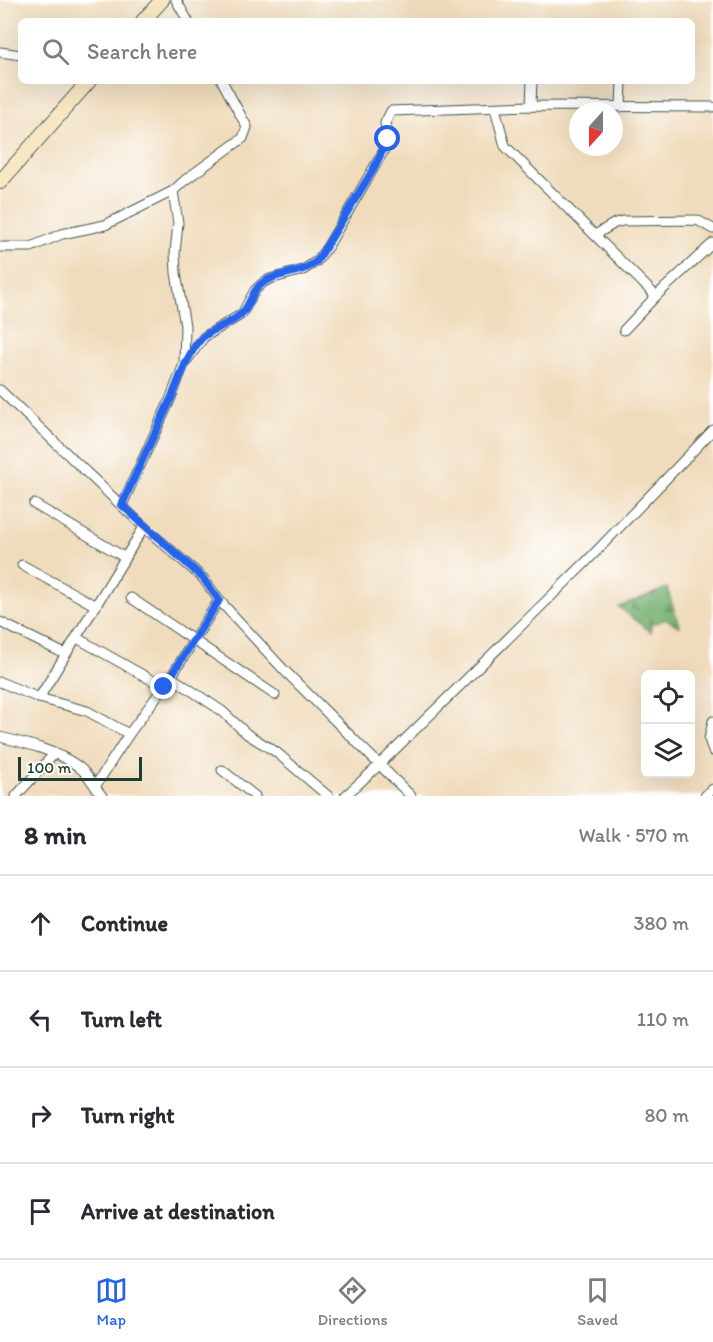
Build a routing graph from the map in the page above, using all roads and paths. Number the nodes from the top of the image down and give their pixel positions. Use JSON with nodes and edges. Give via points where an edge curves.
{"nodes":[{"id":1,"x":162,"y":0,"type":"edge"},
{"id":2,"x":176,"y":0,"type":"edge"},
{"id":3,"x":146,"y":18,"type":"edge"},
{"id":4,"x":186,"y":18,"type":"edge"},
{"id":5,"x":0,"y":52,"type":"edge"},
{"id":6,"x":18,"y":55,"type":"edge"},
{"id":7,"x":86,"y":84,"type":"edge"},
{"id":8,"x":224,"y":84,"type":"edge"},
{"id":9,"x":532,"y":84,"type":"edge"},
{"id":10,"x":622,"y":84,"type":"edge"},
{"id":11,"x":621,"y":102,"type":"edge"},
{"id":12,"x":531,"y":106,"type":"junction"},
{"id":13,"x":569,"y":106,"type":"edge"},
{"id":14,"x":623,"y":107,"type":"edge"},
{"id":15,"x":713,"y":107,"type":"edge"},
{"id":16,"x":495,"y":108,"type":"junction"},
{"id":17,"x":0,"y":182,"type":"edge"},
{"id":18,"x":173,"y":191,"type":"junction"},
{"id":19,"x":713,"y":229,"type":"edge"},
{"id":20,"x":595,"y":236,"type":"junction"},
{"id":21,"x":713,"y":243,"type":"edge"},
{"id":22,"x":0,"y":247,"type":"edge"},
{"id":23,"x":656,"y":296,"type":"junction"},
{"id":24,"x":624,"y":330,"type":"dead end"},
{"id":25,"x":184,"y":364,"type":"junction"},
{"id":26,"x":0,"y":390,"type":"edge"},
{"id":27,"x":713,"y":429,"type":"edge"},
{"id":28,"x":34,"y":504,"type":"dead end"},
{"id":29,"x":122,"y":505,"type":"junction"},
{"id":30,"x":144,"y":526,"type":"junction"},
{"id":31,"x":124,"y":557,"type":"junction"},
{"id":32,"x":22,"y":565,"type":"dead end"},
{"id":33,"x":131,"y":598,"type":"dead end"},
{"id":34,"x":219,"y":600,"type":"junction"},
{"id":35,"x":96,"y":606,"type":"junction"},
{"id":36,"x":0,"y":622,"type":"edge"},
{"id":37,"x":76,"y":638,"type":"junction"},
{"id":38,"x":194,"y":640,"type":"junction"},
{"id":39,"x":65,"y":654,"type":"junction"},
{"id":40,"x":171,"y":677,"type":"junction"},
{"id":41,"x":0,"y":682,"type":"edge"},
{"id":42,"x":164,"y":687,"type":"junction"},
{"id":43,"x":275,"y":695,"type":"dead end"},
{"id":44,"x":39,"y":698,"type":"junction"},
{"id":45,"x":713,"y":721,"type":"edge"},
{"id":46,"x":129,"y":734,"type":"junction"},
{"id":47,"x":0,"y":737,"type":"edge"},
{"id":48,"x":713,"y":752,"type":"edge"},
{"id":49,"x":55,"y":753,"type":"junction"},
{"id":50,"x":379,"y":765,"type":"junction"},
{"id":51,"x":222,"y":770,"type":"dead end"},
{"id":52,"x":713,"y":789,"type":"edge"},
{"id":53,"x":99,"y":793,"type":"edge"},
{"id":54,"x":16,"y":796,"type":"edge"},
{"id":55,"x":255,"y":796,"type":"edge"},
{"id":56,"x":328,"y":796,"type":"edge"},
{"id":57,"x":345,"y":796,"type":"edge"},
{"id":58,"x":411,"y":796,"type":"edge"},
{"id":59,"x":705,"y":796,"type":"edge"}],
"edges":[{"from":1,"to":3,"type":"street"},
{"from":2,"to":4,"type":"street"},
{"from":5,"to":6,"type":"street"},
{"from":7,"to":17,"type":"street"},
{"from":8,"to":18,"type":"street","via":[[247,127],[246,134]]},
{"from":9,"to":12,"type":"street"},
{"from":10,"to":11,"type":"street"},
{"from":12,"to":13,"type":"street"},
{"from":12,"to":16,"type":"street"},
{"from":14,"to":15,"type":"street"},
{"from":16,"to":20,"type":"street","via":[[505,146]]},
{"from":16,"to":25,"type":"street","via":[[391,111],[383,152],[317,261],[303,270],[264,282],[242,314],[204,337]]},
{"from":18,"to":22,"type":"street","via":[[105,225],[62,234],[31,247]]},
{"from":18,"to":25,"type":"street","via":[[178,223],[176,273],[185,326]]},
{"from":19,"to":20,"type":"street","via":[[697,220],[623,221]]},
{"from":20,"to":23,"type":"street"},
{"from":21,"to":23,"type":"street"},
{"from":23,"to":24,"type":"street"},
{"from":25,"to":29,"type":"street"},
{"from":26,"to":29,"type":"street"},
{"from":27,"to":50,"type":"street","via":[[585,563]]},
{"from":28,"to":31,"type":"street"},
{"from":29,"to":30,"type":"street"},
{"from":30,"to":31,"type":"street"},
{"from":30,"to":34,"type":"street","via":[[203,578]]},
{"from":31,"to":35,"type":"street"},
{"from":32,"to":35,"type":"street"},
{"from":33,"to":38,"type":"street"},
{"from":34,"to":38,"type":"street"},
{"from":34,"to":50,"type":"street"},
{"from":35,"to":37,"type":"street"},
{"from":36,"to":39,"type":"street"},
{"from":37,"to":39,"type":"street"},
{"from":37,"to":42,"type":"street"},
{"from":38,"to":40,"type":"street"},
{"from":38,"to":43,"type":"street"},
{"from":39,"to":44,"type":"street"},
{"from":40,"to":42,"type":"street"},
{"from":40,"to":56,"type":"street","via":[[222,711]]},
{"from":41,"to":44,"type":"street"},
{"from":42,"to":46,"type":"street"},
{"from":44,"to":46,"type":"street","via":[[87,711]]},
{"from":45,"to":48,"type":"street","via":[[709,739]]},
{"from":46,"to":53,"type":"street"},
{"from":47,"to":49,"type":"street"},
{"from":49,"to":53,"type":"street","via":[[77,765]]},
{"from":49,"to":54,"type":"street"},
{"from":50,"to":57,"type":"street"},
{"from":50,"to":58,"type":"street"},
{"from":51,"to":55,"type":"street"},
{"from":52,"to":59,"type":"street"}]}
